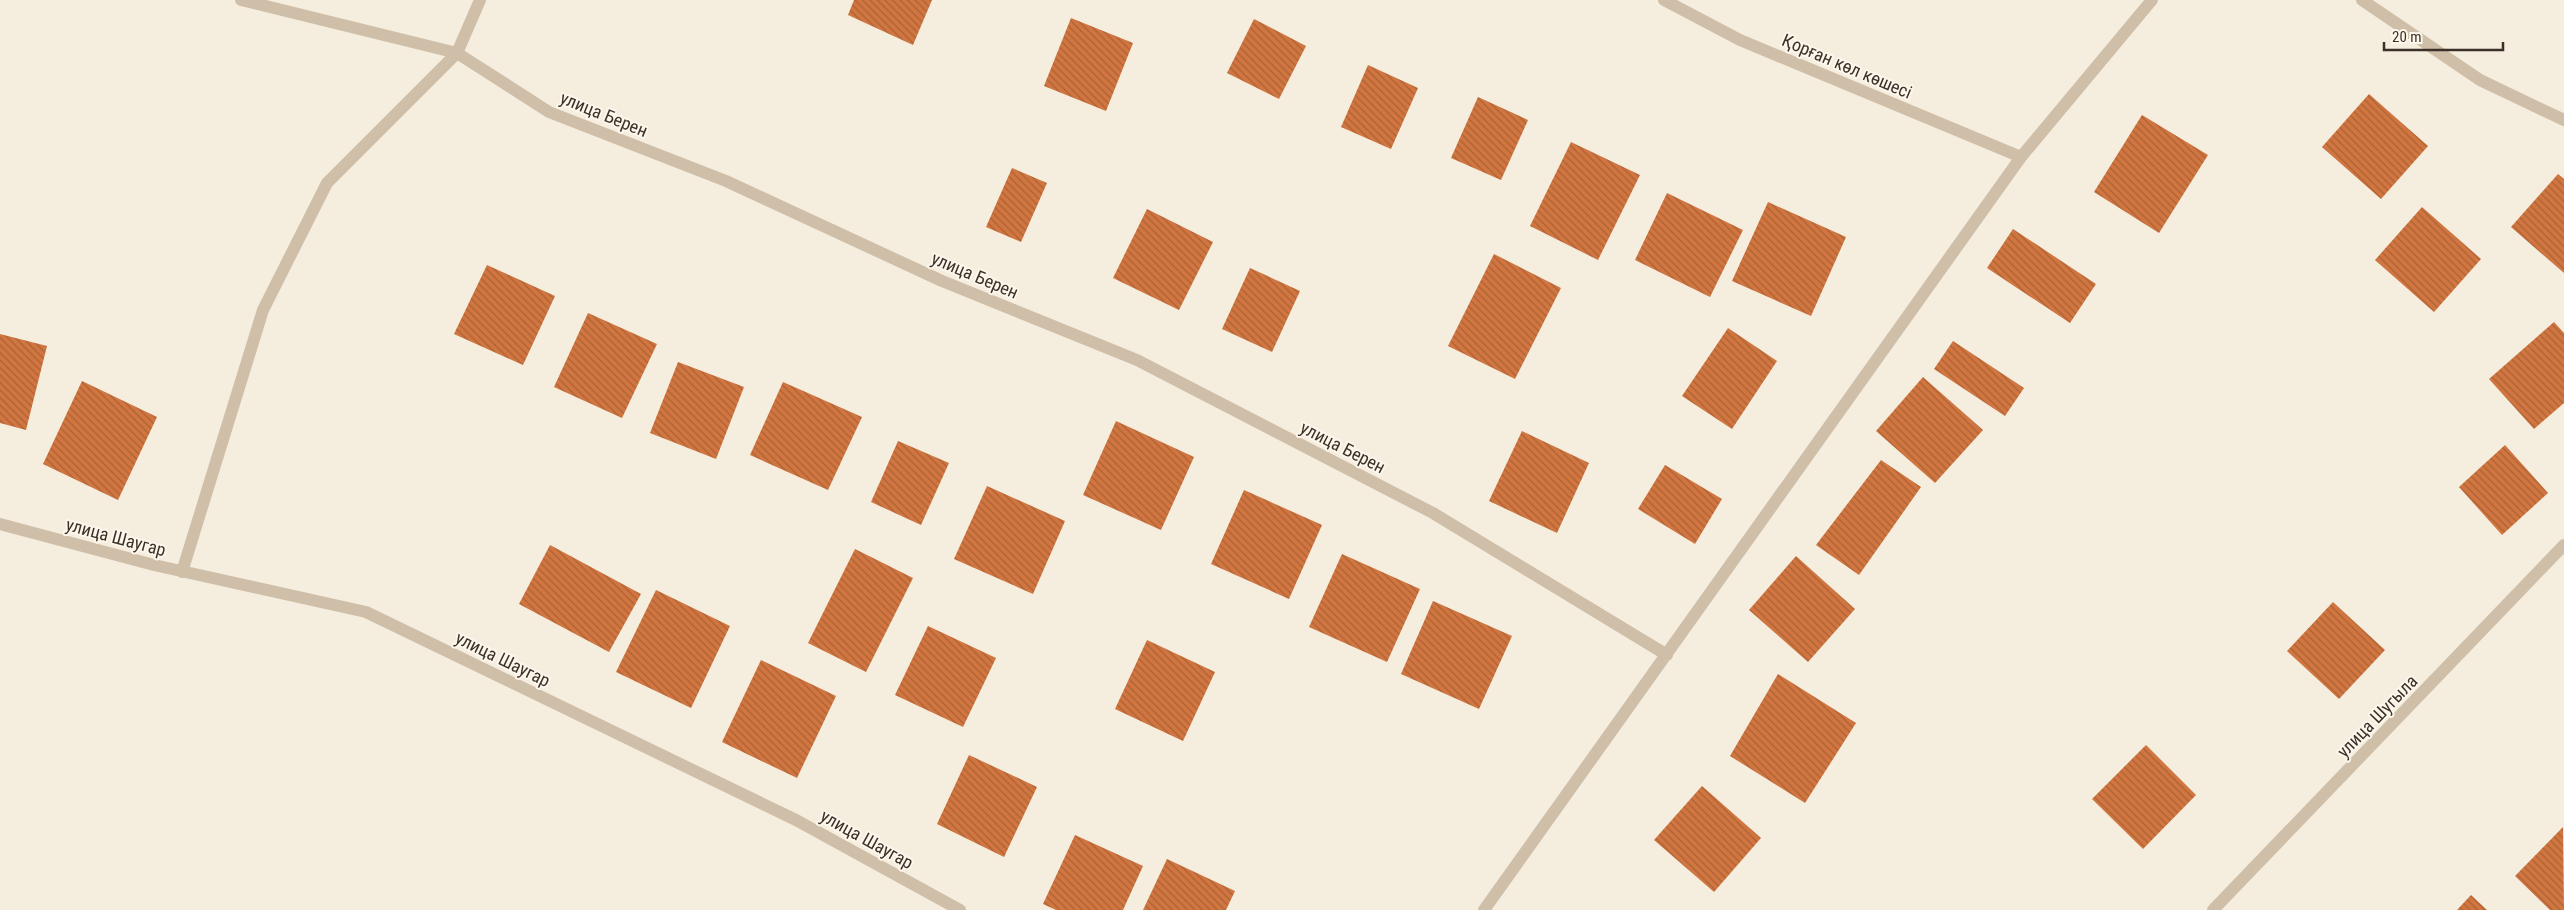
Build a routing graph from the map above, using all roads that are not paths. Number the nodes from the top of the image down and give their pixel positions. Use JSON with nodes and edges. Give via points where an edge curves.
{"nodes":[{"id":1,"x":241,"y":0,"type":"edge"},
{"id":2,"x":480,"y":0,"type":"edge"},
{"id":3,"x":1664,"y":0,"type":"edge"},
{"id":4,"x":2152,"y":0,"type":"edge"},
{"id":5,"x":2362,"y":0,"type":"edge"},
{"id":6,"x":457,"y":53,"type":"junction"},
{"id":7,"x":2564,"y":120,"type":"edge"},
{"id":8,"x":2021,"y":157,"type":"junction"},
{"id":9,"x":0,"y":524,"type":"edge"},
{"id":10,"x":2564,"y":545,"type":"edge"},
{"id":11,"x":182,"y":572,"type":"junction"},
{"id":12,"x":1667,"y":654,"type":"junction"},
{"id":13,"x":960,"y":910,"type":"edge"},
{"id":14,"x":1484,"y":910,"type":"edge"},
{"id":15,"x":2213,"y":910,"type":"edge"}],
"edges":[{"from":1,"to":6,"type":"street","name":"улица Берен"},
{"from":2,"to":6,"type":"street"},
{"from":3,"to":8,"type":"street","name":"Қорған көл көшесі","via":[[1740,40]]},
{"from":4,"to":8,"type":"street"},
{"from":5,"to":7,"type":"street","via":[[2480,80]]},
{"from":6,"to":11,"type":"street","via":[[327,183],[263,310]]},
{"from":6,"to":12,"type":"street","name":"улица Берен","via":[[550,112],[726,181],[942,281],[1137,360],[1432,513]]},
{"from":8,"to":12,"type":"street"},
{"from":9,"to":11,"type":"street","name":"улица Шаугар"},
{"from":10,"to":15,"type":"street","name":"улица Шугыла"},
{"from":11,"to":13,"type":"street","name":"улица Шаугар","via":[[366,612],[796,820]]},
{"from":12,"to":14,"type":"street"}]}
